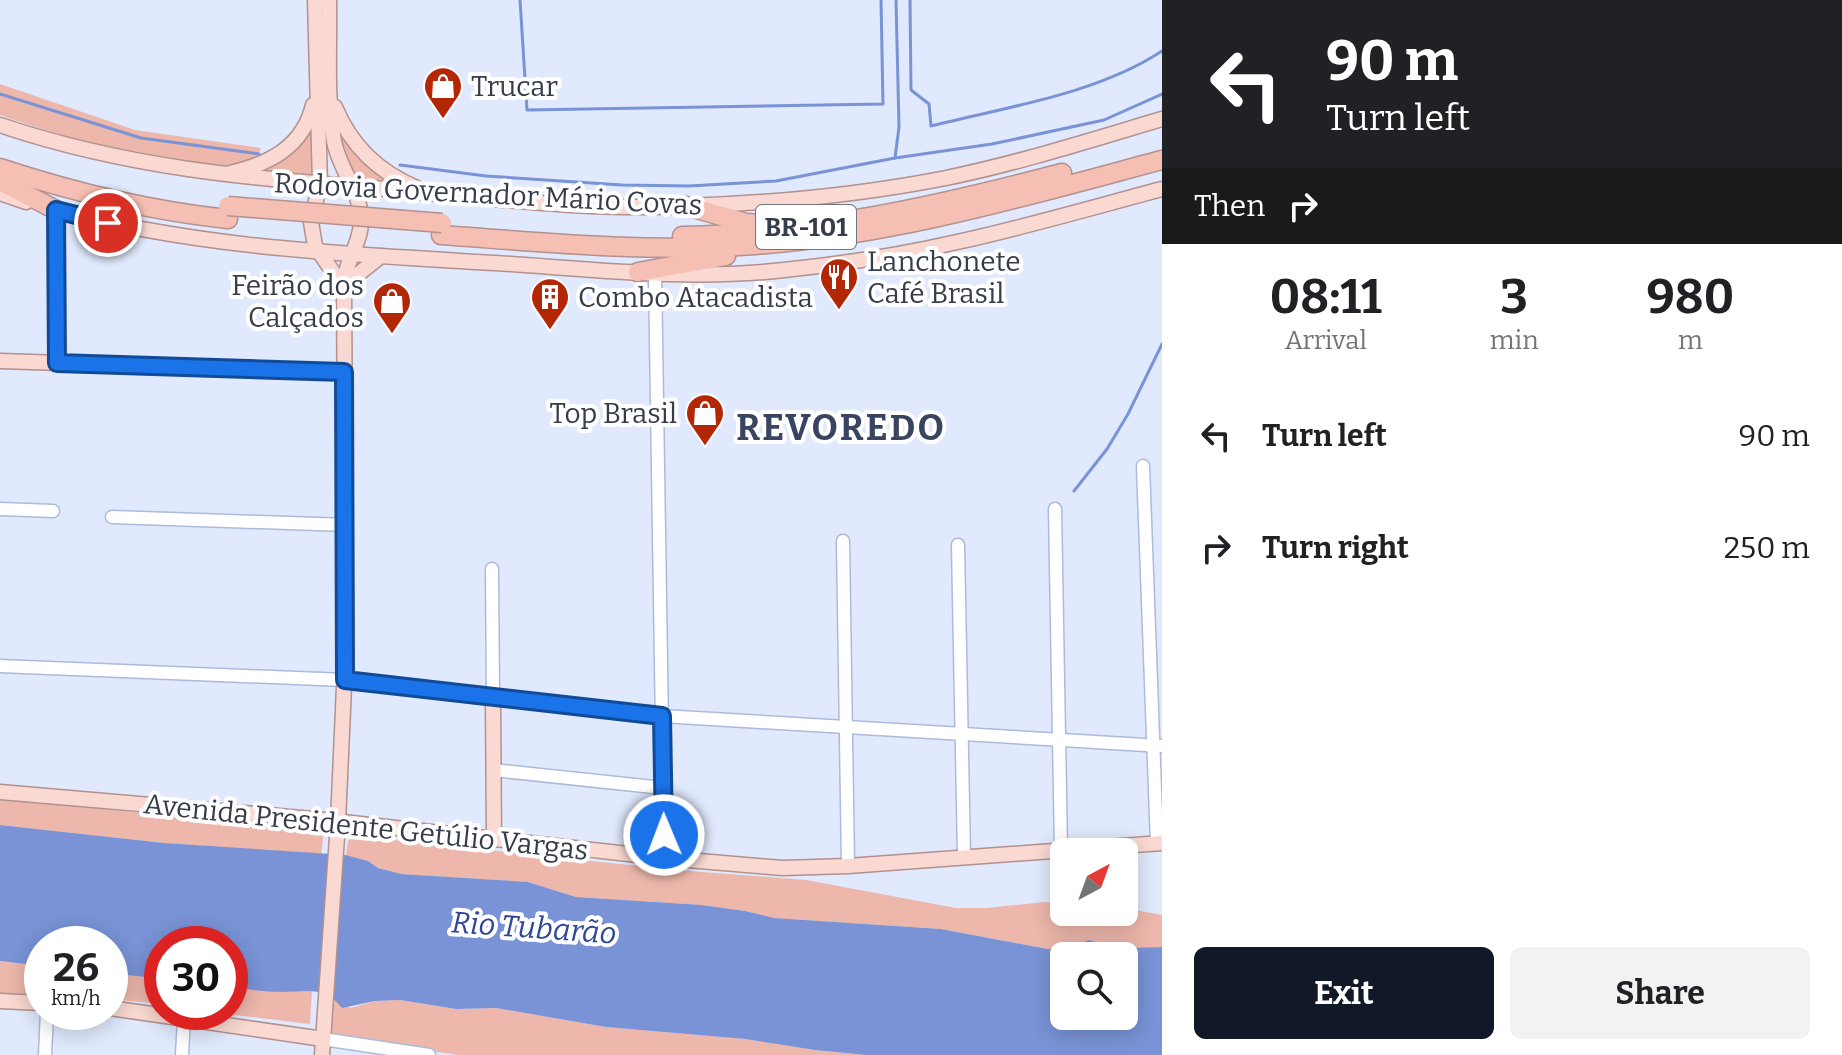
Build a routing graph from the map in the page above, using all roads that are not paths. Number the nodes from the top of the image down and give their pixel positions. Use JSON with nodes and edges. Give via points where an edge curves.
{"nodes":[{"id":1,"x":315,"y":0,"type":"edge"},
{"id":2,"x":329,"y":0,"type":"edge"},
{"id":3,"x":316,"y":72,"type":"junction"},
{"id":4,"x":331,"y":86,"type":"junction"},
{"id":5,"x":1162,"y":119,"type":"edge"},
{"id":6,"x":0,"y":125,"type":"edge"},
{"id":7,"x":1162,"y":148,"type":"edge"},
{"id":8,"x":0,"y":155,"type":"edge"},
{"id":9,"x":1162,"y":160,"type":"edge"},
{"id":10,"x":0,"y":168,"type":"edge"},
{"id":11,"x":220,"y":175,"type":"junction"},
{"id":12,"x":0,"y":181,"type":"edge"},
{"id":13,"x":320,"y":184,"type":"junction"},
{"id":14,"x":352,"y":186,"type":"junction"},
{"id":15,"x":1162,"y":189,"type":"edge"},
{"id":16,"x":0,"y":193,"type":"edge"},
{"id":17,"x":429,"y":193,"type":"junction"},
{"id":18,"x":686,"y":206,"type":"junction"},
{"id":19,"x":56,"y":210,"type":"junction"},
{"id":20,"x":228,"y":213,"type":"junction"},
{"id":21,"x":830,"y":230,"type":"junction"},
{"id":22,"x":318,"y":252,"type":"junction"},
{"id":23,"x":350,"y":254,"type":"junction"},
{"id":24,"x":381,"y":256,"type":"junction"},
{"id":25,"x":647,"y":273,"type":"junction"},
{"id":26,"x":343,"y":294,"type":"junction"},
{"id":27,"x":0,"y":361,"type":"edge"},
{"id":28,"x":57,"y":363,"type":"junction"},
{"id":29,"x":344,"y":372,"type":"junction"},
{"id":30,"x":1143,"y":466,"type":"dead end"},
{"id":31,"x":0,"y":509,"type":"edge"},
{"id":32,"x":1055,"y":509,"type":"dead end"},
{"id":33,"x":53,"y":511,"type":"dead end"},
{"id":34,"x":112,"y":517,"type":"dead end"},
{"id":35,"x":346,"y":525,"type":"junction"},
{"id":36,"x":843,"y":541,"type":"dead end"},
{"id":37,"x":958,"y":545,"type":"dead end"},
{"id":38,"x":492,"y":569,"type":"dead end"},
{"id":39,"x":0,"y":666,"type":"edge"},
{"id":40,"x":345,"y":680,"type":"junction"},
{"id":41,"x":493,"y":698,"type":"junction"},
{"id":42,"x":662,"y":716,"type":"junction"},
{"id":43,"x":846,"y":729,"type":"junction"},
{"id":44,"x":962,"y":735,"type":"junction"},
{"id":45,"x":1058,"y":741,"type":"junction"},
{"id":46,"x":1158,"y":745,"type":"edge"},
{"id":47,"x":493,"y":770,"type":"junction"},
{"id":48,"x":663,"y":788,"type":"junction"},
{"id":49,"x":0,"y":792,"type":"edge"},
{"id":50,"x":338,"y":828,"type":"junction"},
{"id":51,"x":1061,"y":838,"type":"edge"},
{"id":52,"x":494,"y":840,"type":"junction"},
{"id":53,"x":1159,"y":843,"type":"edge"},
{"id":54,"x":1138,"y":844,"type":"edge"},
{"id":55,"x":1050,"y":851,"type":"edge"},
{"id":56,"x":964,"y":857,"type":"junction"},
{"id":57,"x":664,"y":858,"type":"junction"},
{"id":58,"x":848,"y":866,"type":"junction"},
{"id":59,"x":0,"y":1001,"type":"edge"},
{"id":60,"x":24,"y":1002,"type":"edge"},
{"id":61,"x":248,"y":1028,"type":"edge"},
{"id":62,"x":46,"y":1030,"type":"edge"},
{"id":63,"x":183,"y":1030,"type":"edge"},
{"id":64,"x":323,"y":1039,"type":"junction"},
{"id":65,"x":45,"y":1055,"type":"edge"},
{"id":66,"x":182,"y":1055,"type":"edge"},
{"id":67,"x":322,"y":1055,"type":"edge"},
{"id":68,"x":423,"y":1055,"type":"edge"}],
"edges":[{"from":1,"to":3,"type":"main road"},
{"from":2,"to":4,"type":"main road"},
{"from":3,"to":11,"type":"main road","via":[[311,112],[290,147],[265,163]]},
{"from":3,"to":13,"type":"main road"},
{"from":4,"to":14,"type":"main road","via":[[337,154]]},
{"from":4,"to":17,"type":"main road","via":[[355,144],[389,175]]},
{"from":5,"to":18,"type":"main road","via":[[945,178],[768,202]]},
{"from":6,"to":11,"type":"main road","via":[[89,151]]},
{"from":7,"to":21,"type":"highway","name":"Rodovia Governador Mário Covas","number":"BR-101"},
{"from":8,"to":20,"type":"highway","name":"Rodovia Governador Mário Covas","number":"BR-101"},
{"from":9,"to":21,"type":"highway","name":"Rodovia Governador Mário Covas","number":"BR-101","via":[[938,218]]},
{"from":10,"to":20,"type":"highway","name":"Rodovia Governador Mário Covas","number":"BR-101","via":[[145,206]]},
{"from":11,"to":13,"type":"main road"},
{"from":12,"to":19,"type":"highway"},
{"from":13,"to":14,"type":"main road"},
{"from":13,"to":22,"type":"main road","via":[[311,222]]},
{"from":14,"to":17,"type":"main road"},
{"from":14,"to":23,"type":"main road","via":[[361,221]]},
{"from":15,"to":25,"type":"main road","via":[[961,242],[885,256],[768,272]]},
{"from":16,"to":19,"type":"main road"},
{"from":17,"to":18,"type":"main road"},
{"from":18,"to":21,"type":"highway","via":[[746,223]]},
{"from":19,"to":22,"type":"main road","via":[[163,234]]},
{"from":19,"to":28,"type":"street"},
{"from":20,"to":21,"type":"highway","name":"Rodovia Governador Mário Covas","number":"BR-101","via":[[661,248],[741,246]]},
{"from":21,"to":25,"type":"highway"},
{"from":22,"to":23,"type":"main road"},
{"from":22,"to":26,"type":"main road"},
{"from":23,"to":24,"type":"main road"},
{"from":23,"to":26,"type":"main road"},
{"from":24,"to":25,"type":"main road"},
{"from":24,"to":26,"type":"main road"},
{"from":25,"to":42,"type":"street"},
{"from":26,"to":29,"type":"main road"},
{"from":27,"to":28,"type":"main road"},
{"from":28,"to":29,"type":"main road"},
{"from":29,"to":35,"type":"main road"},
{"from":30,"to":46,"type":"street"},
{"from":31,"to":33,"type":"street"},
{"from":32,"to":45,"type":"street"},
{"from":34,"to":35,"type":"street"},
{"from":35,"to":40,"type":"main road"},
{"from":36,"to":43,"type":"street"},
{"from":37,"to":44,"type":"street"},
{"from":38,"to":41,"type":"street"},
{"from":39,"to":40,"type":"street"},
{"from":40,"to":41,"type":"main road"},
{"from":40,"to":50,"type":"main road"},
{"from":41,"to":42,"type":"street"},
{"from":41,"to":47,"type":"main road"},
{"from":42,"to":43,"type":"street"},
{"from":42,"to":48,"type":"street"},
{"from":43,"to":44,"type":"street"},
{"from":43,"to":58,"type":"street"},
{"from":44,"to":45,"type":"street"},
{"from":44,"to":56,"type":"street"},
{"from":45,"to":46,"type":"street"},
{"from":45,"to":51,"type":"street"},
{"from":46,"to":53,"type":"street"},
{"from":47,"to":48,"type":"street"},
{"from":47,"to":52,"type":"main road"},
{"from":48,"to":57,"type":"street"},
{"from":49,"to":50,"type":"main road","name":"Avenida Presidente Getúlio Vargas"},
{"from":50,"to":52,"type":"main road","name":"Avenida Presidente Getúlio Vargas"},
{"from":50,"to":64,"type":"main road"},
{"from":52,"to":57,"type":"main road","name":"Avenida Presidente Getúlio Vargas"},
{"from":53,"to":54,"type":"main road","name":"Avenida Presidente Getúlio Vargas"},
{"from":55,"to":56,"type":"main road","name":"Avenida Presidente Getúlio Vargas"},
{"from":56,"to":58,"type":"main road","name":"Avenida Presidente Getúlio Vargas"},
{"from":57,"to":58,"type":"main road","name":"Avenida Presidente Getúlio Vargas","via":[[782,868]]},
{"from":59,"to":60,"type":"main road"},
{"from":61,"to":64,"type":"main road"},
{"from":62,"to":65,"type":"street"},
{"from":63,"to":66,"type":"street"},
{"from":64,"to":67,"type":"main road"},
{"from":64,"to":68,"type":"street"}]}
